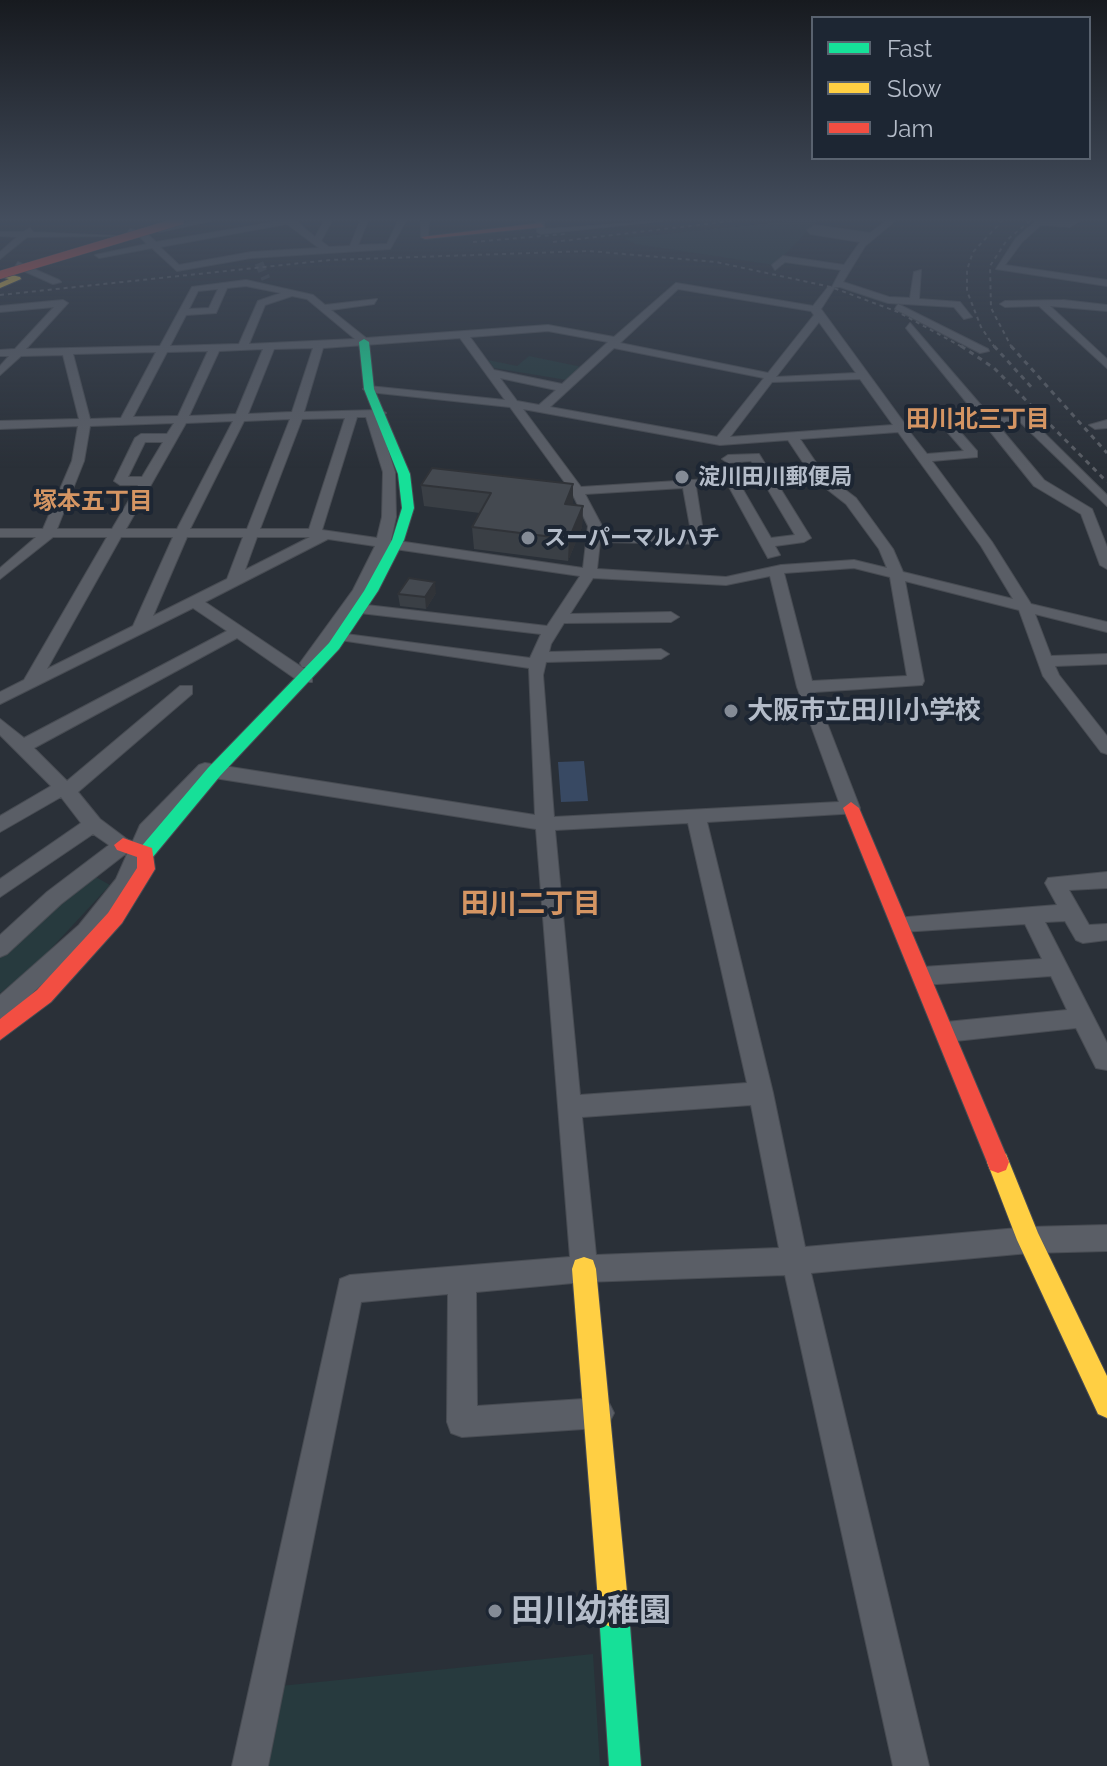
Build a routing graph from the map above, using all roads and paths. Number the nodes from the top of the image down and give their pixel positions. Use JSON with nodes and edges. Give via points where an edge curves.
{"nodes":[{"id":1,"x":59,"y":303,"type":"edge"},
{"id":2,"x":63,"y":303,"type":"edge"},
{"id":3,"x":187,"y":303,"type":"edge"},
{"id":4,"x":216,"y":303,"type":"edge"},
{"id":5,"x":261,"y":303,"type":"edge"},
{"id":6,"x":314,"y":303,"type":"edge"},
{"id":7,"x":356,"y":303,"type":"edge"},
{"id":8,"x":656,"y":303,"type":"edge"},
{"id":9,"x":762,"y":303,"type":"edge"},
{"id":10,"x":825,"y":303,"type":"edge"},
{"id":11,"x":894,"y":303,"type":"edge"},
{"id":12,"x":944,"y":303,"type":"edge"},
{"id":13,"x":1026,"y":303,"type":"edge"},
{"id":14,"x":1041,"y":303,"type":"edge"},
{"id":15,"x":1046,"y":303,"type":"edge"},
{"id":16,"x":1005,"y":304,"type":"dead end"},
{"id":17,"x":323,"y":308,"type":"junction"},
{"id":18,"x":1107,"y":308,"type":"edge"},
{"id":19,"x":1,"y":310,"type":"edge"},
{"id":20,"x":183,"y":312,"type":"junction"},
{"id":21,"x":819,"y":315,"type":"junction"},
{"id":22,"x":967,"y":317,"type":"dead end"},
{"id":23,"x":910,"y":326,"type":"dead end"},
{"id":24,"x":462,"y":333,"type":"junction"},
{"id":25,"x":364,"y":342,"type":"junction"},
{"id":26,"x":613,"y":342,"type":"junction"},
{"id":27,"x":319,"y":345,"type":"junction"},
{"id":28,"x":243,"y":346,"type":"junction"},
{"id":29,"x":270,"y":346,"type":"junction"},
{"id":30,"x":215,"y":347,"type":"junction"},
{"id":31,"x":164,"y":348,"type":"junction"},
{"id":32,"x":20,"y":351,"type":"junction"},
{"id":33,"x":67,"y":351,"type":"junction"},
{"id":34,"x":984,"y":351,"type":"dead end"},
{"id":35,"x":0,"y":353,"type":"edge"},
{"id":36,"x":1107,"y":365,"type":"edge"},
{"id":37,"x":0,"y":372,"type":"edge"},
{"id":38,"x":493,"y":373,"type":"junction"},
{"id":39,"x":863,"y":376,"type":"junction"},
{"id":40,"x":772,"y":378,"type":"junction"},
{"id":41,"x":563,"y":388,"type":"junction"},
{"id":42,"x":369,"y":389,"type":"junction"},
{"id":43,"x":514,"y":404,"type":"junction"},
{"id":44,"x":541,"y":409,"type":"junction"},
{"id":45,"x":376,"y":413,"type":"junction"},
{"id":46,"x":352,"y":414,"type":"junction"},
{"id":47,"x":297,"y":416,"type":"junction"},
{"id":48,"x":240,"y":418,"type":"junction"},
{"id":49,"x":182,"y":419,"type":"junction"},
{"id":50,"x":85,"y":421,"type":"junction"},
{"id":51,"x":125,"y":421,"type":"junction"},
{"id":52,"x":987,"y":422,"type":"junction"},
{"id":53,"x":947,"y":424,"type":"junction"},
{"id":54,"x":5,"y":425,"type":"edge"},
{"id":55,"x":900,"y":427,"type":"junction"},
{"id":56,"x":791,"y":435,"type":"junction"},
{"id":57,"x":0,"y":436,"type":"edge"},
{"id":58,"x":171,"y":438,"type":"junction"},
{"id":59,"x":725,"y":441,"type":"junction"},
{"id":60,"x":922,"y":458,"type":"junction"},
{"id":61,"x":728,"y":459,"type":"junction"},
{"id":62,"x":146,"y":481,"type":"junction"},
{"id":63,"x":689,"y":484,"type":"junction"},
{"id":64,"x":751,"y":488,"type":"junction"},
{"id":65,"x":577,"y":491,"type":"junction"},
{"id":66,"x":1107,"y":502,"type":"edge"},
{"id":67,"x":252,"y":532,"type":"junction"},
{"id":68,"x":0,"y":533,"type":"edge"},
{"id":69,"x":116,"y":533,"type":"junction"},
{"id":70,"x":48,"y":534,"type":"junction"},
{"id":71,"x":181,"y":534,"type":"junction"},
{"id":72,"x":319,"y":534,"type":"junction"},
{"id":73,"x":596,"y":538,"type":"junction"},
{"id":74,"x":767,"y":543,"type":"junction"},
{"id":75,"x":389,"y":545,"type":"junction"},
{"id":76,"x":1107,"y":565,"type":"edge"},
{"id":77,"x":778,"y":570,"type":"junction"},
{"id":78,"x":589,"y":573,"type":"junction"},
{"id":79,"x":896,"y":573,"type":"junction"},
{"id":80,"x":0,"y":575,"type":"edge"},
{"id":81,"x":232,"y":584,"type":"junction"},
{"id":82,"x":195,"y":602,"type":"junction"},
{"id":83,"x":1025,"y":606,"type":"junction"},
{"id":84,"x":360,"y":608,"type":"junction"},
{"id":85,"x":555,"y":625,"type":"junction"},
{"id":86,"x":1107,"y":627,"type":"edge"},
{"id":87,"x":139,"y":630,"type":"junction"},
{"id":88,"x":238,"y":631,"type":"junction"},
{"id":89,"x":340,"y":637,"type":"junction"},
{"id":90,"x":1107,"y":659,"type":"edge"},
{"id":91,"x":536,"y":661,"type":"junction"},
{"id":92,"x":1048,"y":661,"type":"junction"},
{"id":93,"x":303,"y":676,"type":"junction"},
{"id":94,"x":31,"y":682,"type":"junction"},
{"id":95,"x":805,"y":687,"type":"junction"},
{"id":96,"x":186,"y":690,"type":"dead end"},
{"id":97,"x":0,"y":699,"type":"edge"},
{"id":98,"x":0,"y":725,"type":"edge"},
{"id":99,"x":13,"y":744,"type":"edge"},
{"id":100,"x":1107,"y":748,"type":"edge"},
{"id":101,"x":214,"y":772,"type":"junction"},
{"id":102,"x":65,"y":790,"type":"junction"},
{"id":103,"x":851,"y":808,"type":"junction"},
{"id":104,"x":696,"y":818,"type":"junction"},
{"id":105,"x":93,"y":824,"type":"junction"},
{"id":106,"x":546,"y":824,"type":"junction"},
{"id":107,"x":0,"y":825,"type":"edge"},
{"id":108,"x":135,"y":849,"type":"junction"},
{"id":109,"x":1107,"y":880,"type":"edge"},
{"id":110,"x":0,"y":889,"type":"edge"},
{"id":111,"x":1071,"y":912,"type":"junction"},
{"id":112,"x":1031,"y":915,"type":"junction"},
{"id":113,"x":902,"y":924,"type":"junction"},
{"id":114,"x":1107,"y":932,"type":"edge"},
{"id":115,"x":0,"y":948,"type":"edge"},
{"id":116,"x":1057,"y":967,"type":"junction"},
{"id":117,"x":923,"y":976,"type":"junction"},
{"id":118,"x":0,"y":1009,"type":"edge"},
{"id":119,"x":1082,"y":1018,"type":"junction"},
{"id":120,"x":0,"y":1031,"type":"edge"},
{"id":121,"x":946,"y":1032,"type":"junction"},
{"id":122,"x":1104,"y":1061,"type":"dead end"},
{"id":123,"x":761,"y":1093,"type":"junction"},
{"id":124,"x":569,"y":1107,"type":"junction"},
{"id":125,"x":1107,"y":1238,"type":"edge"},
{"id":126,"x":1029,"y":1240,"type":"junction"},
{"id":127,"x":795,"y":1261,"type":"junction"},
{"id":128,"x":584,"y":1269,"type":"junction"},
{"id":129,"x":462,"y":1279,"type":"junction"},
{"id":130,"x":1107,"y":1405,"type":"edge"},
{"id":131,"x":599,"y":1413,"type":"junction"},
{"id":132,"x":250,"y":1766,"type":"edge"},
{"id":133,"x":625,"y":1766,"type":"edge"},
{"id":134,"x":911,"y":1766,"type":"edge"}],
"edges":[{"from":1,"to":19,"type":"street"},
{"from":2,"to":32,"type":"street"},
{"from":3,"to":20,"type":"street"},
{"from":4,"to":20,"type":"street","via":[[213,311]]},
{"from":5,"to":28,"type":"street"},
{"from":6,"to":17,"type":"street"},
{"from":7,"to":17,"type":"street"},
{"from":8,"to":26,"type":"street"},
{"from":9,"to":21,"type":"street"},
{"from":10,"to":21,"type":"street"},
{"from":11,"to":34,"type":"street"},
{"from":12,"to":22,"type":"street","via":[[957,304]]},
{"from":13,"to":16,"type":"street"},
{"from":14,"to":36,"type":"street"},
{"from":15,"to":18,"type":"street"},
{"from":17,"to":25,"type":"street"},
{"from":20,"to":31,"type":"street"},
{"from":21,"to":39,"type":"street"},
{"from":21,"to":40,"type":"street"},
{"from":23,"to":52,"type":"street"},
{"from":24,"to":25,"type":"street"},
{"from":24,"to":26,"type":"street","via":[[548,328]]},
{"from":24,"to":38,"type":"street"},
{"from":25,"to":27,"type":"street"},
{"from":25,"to":42,"type":"main road"},
{"from":26,"to":40,"type":"street"},
{"from":26,"to":41,"type":"street"},
{"from":27,"to":29,"type":"street"},
{"from":27,"to":47,"type":"street"},
{"from":28,"to":29,"type":"street"},
{"from":28,"to":30,"type":"street"},
{"from":29,"to":48,"type":"street"},
{"from":30,"to":31,"type":"street"},
{"from":30,"to":49,"type":"street"},
{"from":31,"to":33,"type":"street"},
{"from":31,"to":51,"type":"street"},
{"from":32,"to":33,"type":"street"},
{"from":32,"to":35,"type":"street"},
{"from":32,"to":37,"type":"street"},
{"from":33,"to":50,"type":"street"},
{"from":38,"to":41,"type":"street"},
{"from":38,"to":43,"type":"street"},
{"from":39,"to":40,"type":"street"},
{"from":39,"to":55,"type":"street"},
{"from":40,"to":59,"type":"street"},
{"from":41,"to":44,"type":"street"},
{"from":42,"to":43,"type":"street"},
{"from":42,"to":45,"type":"main road"},
{"from":43,"to":44,"type":"street"},
{"from":43,"to":65,"type":"street"},
{"from":44,"to":59,"type":"street"},
{"from":45,"to":46,"type":"street"},
{"from":45,"to":75,"type":"main road","via":[[404,474],[408,498],[404,527]]},
{"from":46,"to":47,"type":"street"},
{"from":46,"to":72,"type":"street"},
{"from":47,"to":48,"type":"street"},
{"from":47,"to":67,"type":"street"},
{"from":48,"to":49,"type":"street"},
{"from":48,"to":71,"type":"street"},
{"from":49,"to":51,"type":"street"},
{"from":49,"to":58,"type":"street"},
{"from":50,"to":51,"type":"street"},
{"from":50,"to":54,"type":"street"},
{"from":50,"to":70,"type":"street","via":[[78,461]]},
{"from":52,"to":53,"type":"street"},
{"from":52,"to":66,"type":"street","via":[[1024,419]]},
{"from":52,"to":76,"type":"street","via":[[1039,483],[1087,512]]},
{"from":53,"to":55,"type":"street"},
{"from":53,"to":60,"type":"street","via":[[973,454]]},
{"from":54,"to":57,"type":"street"},
{"from":55,"to":56,"type":"street"},
{"from":55,"to":60,"type":"street"},
{"from":56,"to":59,"type":"street"},
{"from":56,"to":79,"type":"street","via":[[818,476],[858,510]]},
{"from":58,"to":62,"type":"street"},
{"from":58,"to":62,"type":"street","via":[[141,438],[120,481]]},
{"from":59,"to":61,"type":"street"},
{"from":60,"to":83,"type":"street"},
{"from":61,"to":64,"type":"street"},
{"from":61,"to":64,"type":"street","via":[[755,457]]},
{"from":62,"to":69,"type":"street"},
{"from":63,"to":64,"type":"street"},
{"from":63,"to":65,"type":"street"},
{"from":63,"to":73,"type":"street","via":[[700,541]]},
{"from":64,"to":74,"type":"street"},
{"from":64,"to":74,"type":"street","via":[[804,538]]},
{"from":65,"to":73,"type":"street"},
{"from":67,"to":71,"type":"street"},
{"from":67,"to":72,"type":"street"},
{"from":67,"to":81,"type":"street"},
{"from":68,"to":70,"type":"street"},
{"from":69,"to":70,"type":"street"},
{"from":69,"to":71,"type":"street"},
{"from":69,"to":94,"type":"street"},
{"from":70,"to":80,"type":"street"},
{"from":71,"to":87,"type":"street"},
{"from":72,"to":75,"type":"street"},
{"from":72,"to":81,"type":"street"},
{"from":73,"to":78,"type":"street"},
{"from":74,"to":77,"type":"street"},
{"from":75,"to":78,"type":"street"},
{"from":75,"to":84,"type":"main road"},
{"from":75,"to":93,"type":"street"},
{"from":77,"to":78,"type":"street","via":[[726,581]]},
{"from":77,"to":79,"type":"street","via":[[854,564]]},
{"from":77,"to":95,"type":"street"},
{"from":78,"to":85,"type":"street"},
{"from":79,"to":83,"type":"street"},
{"from":79,"to":95,"type":"street","via":[[916,681]]},
{"from":81,"to":82,"type":"street"},
{"from":82,"to":87,"type":"street"},
{"from":82,"to":88,"type":"street"},
{"from":83,"to":86,"type":"street"},
{"from":83,"to":92,"type":"street"},
{"from":84,"to":85,"type":"street"},
{"from":84,"to":89,"type":"main road"},
{"from":85,"to":91,"type":"street"},
{"from":85,"to":91,"type":"street","via":[[666,636]]},
{"from":87,"to":94,"type":"street"},
{"from":88,"to":93,"type":"street"},
{"from":88,"to":99,"type":"street"},
{"from":89,"to":91,"type":"street"},
{"from":89,"to":93,"type":"main road"},
{"from":90,"to":92,"type":"street"},
{"from":91,"to":106,"type":"street"},
{"from":92,"to":100,"type":"street","via":[[1051,676]]},
{"from":93,"to":101,"type":"main road"},
{"from":93,"to":108,"type":"street","via":[[158,817]]},
{"from":94,"to":97,"type":"street"},
{"from":95,"to":103,"type":"street"},
{"from":96,"to":102,"type":"street"},
{"from":98,"to":99,"type":"street"},
{"from":99,"to":102,"type":"street"},
{"from":101,"to":106,"type":"street"},
{"from":101,"to":108,"type":"main road"},
{"from":102,"to":105,"type":"street"},
{"from":102,"to":107,"type":"street"},
{"from":103,"to":104,"type":"street"},
{"from":103,"to":113,"type":"main road"},
{"from":104,"to":106,"type":"street"},
{"from":104,"to":123,"type":"street"},
{"from":105,"to":108,"type":"street"},
{"from":105,"to":110,"type":"street"},
{"from":106,"to":124,"type":"street"},
{"from":108,"to":115,"type":"street","via":[[54,898]]},
{"from":108,"to":118,"type":"street","via":[[124,883],[86,931]]},
{"from":108,"to":120,"type":"main road","via":[[146,869],[115,918],[44,996]]},
{"from":109,"to":111,"type":"street","via":[[1055,883]]},
{"from":111,"to":112,"type":"street"},
{"from":111,"to":114,"type":"street","via":[[1083,934]]},
{"from":112,"to":113,"type":"street"},
{"from":112,"to":116,"type":"street"},
{"from":113,"to":117,"type":"main road"},
{"from":116,"to":117,"type":"street"},
{"from":116,"to":119,"type":"street"},
{"from":117,"to":121,"type":"main road"},
{"from":119,"to":121,"type":"street"},
{"from":119,"to":122,"type":"street"},
{"from":121,"to":126,"type":"main road"},
{"from":123,"to":124,"type":"street"},
{"from":123,"to":127,"type":"street"},
{"from":124,"to":128,"type":"street"},
{"from":125,"to":126,"type":"street"},
{"from":126,"to":127,"type":"street"},
{"from":126,"to":130,"type":"main road"},
{"from":127,"to":128,"type":"street"},
{"from":127,"to":134,"type":"street"},
{"from":128,"to":129,"type":"street"},
{"from":128,"to":131,"type":"main road"},
{"from":129,"to":131,"type":"street","via":[[462,1422]]},
{"from":129,"to":132,"type":"street","via":[[350,1289]]},
{"from":131,"to":133,"type":"main road"}]}
